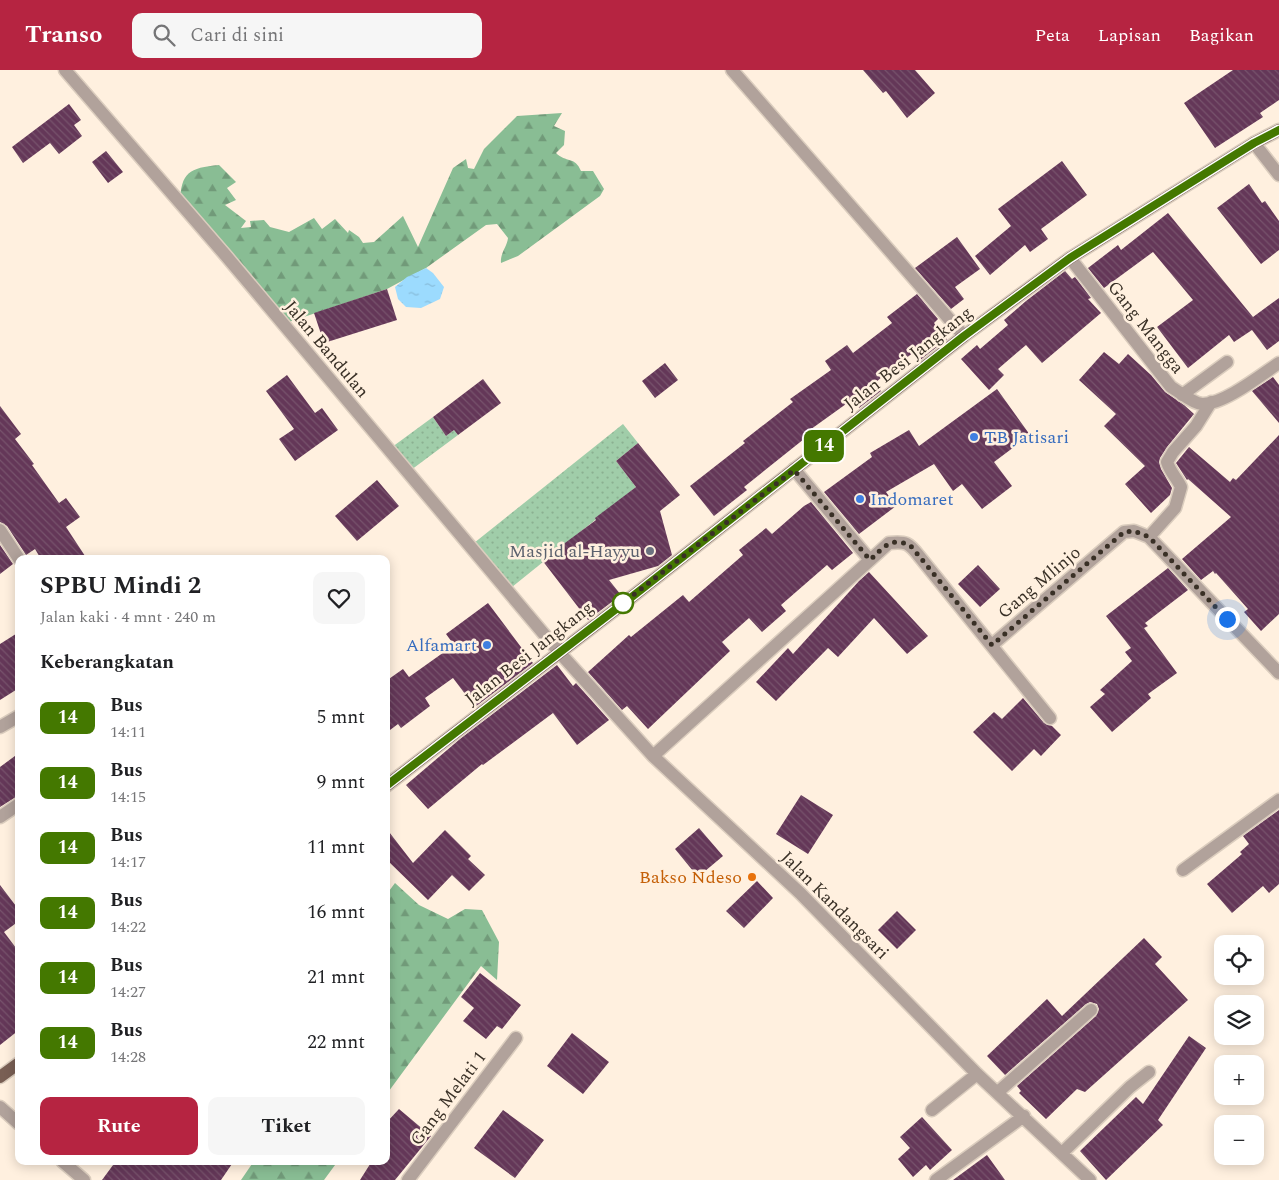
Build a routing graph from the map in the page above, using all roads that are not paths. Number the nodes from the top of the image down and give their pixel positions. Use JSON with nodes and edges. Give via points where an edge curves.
{"nodes":[{"id":1,"x":65,"y":70,"type":"edge"},
{"id":2,"x":732,"y":70,"type":"edge"},
{"id":3,"x":1279,"y":130,"type":"edge"},
{"id":4,"x":1254,"y":143,"type":"junction"},
{"id":5,"x":1279,"y":175,"type":"edge"},
{"id":6,"x":1070,"y":258,"type":"junction"},
{"id":7,"x":964,"y":336,"type":"junction"},
{"id":8,"x":1227,"y":362,"type":"dead end"},
{"id":9,"x":1279,"y":364,"type":"edge"},
{"id":10,"x":1182,"y":395,"type":"junction"},
{"id":11,"x":1211,"y":402,"type":"junction"},
{"id":12,"x":794,"y":470,"type":"junction"},
{"id":13,"x":0,"y":530,"type":"edge"},
{"id":14,"x":1149,"y":537,"type":"junction"},
{"id":15,"x":16,"y":555,"type":"edge"},
{"id":16,"x":870,"y":560,"type":"junction"},
{"id":17,"x":992,"y":645,"type":"junction"},
{"id":18,"x":559,"y":652,"type":"junction"},
{"id":19,"x":1279,"y":673,"type":"edge"},
{"id":20,"x":15,"y":718,"type":"edge"},
{"id":21,"x":1050,"y":718,"type":"dead end"},
{"id":22,"x":0,"y":727,"type":"edge"},
{"id":23,"x":653,"y":756,"type":"junction"},
{"id":24,"x":390,"y":783,"type":"edge"},
{"id":25,"x":1279,"y":800,"type":"edge"},
{"id":26,"x":15,"y":807,"type":"edge"},
{"id":27,"x":0,"y":816,"type":"edge"},
{"id":28,"x":1183,"y":870,"type":"dead end"},
{"id":29,"x":1090,"y":1010,"type":"dead end"},
{"id":30,"x":516,"y":1038,"type":"dead end"},
{"id":31,"x":15,"y":1066,"type":"edge"},
{"id":32,"x":1149,"y":1072,"type":"dead end"},
{"id":33,"x":977,"y":1074,"type":"junction"},
{"id":34,"x":0,"y":1077,"type":"edge"},
{"id":35,"x":998,"y":1092,"type":"junction"},
{"id":36,"x":0,"y":1107,"type":"edge"},
{"id":37,"x":932,"y":1110,"type":"dead end"},
{"id":38,"x":1024,"y":1116,"type":"junction"},
{"id":39,"x":15,"y":1120,"type":"edge"},
{"id":40,"x":1062,"y":1152,"type":"junction"},
{"id":41,"x":67,"y":1165,"type":"edge"},
{"id":42,"x":84,"y":1180,"type":"edge"},
{"id":43,"x":408,"y":1180,"type":"edge"},
{"id":44,"x":936,"y":1180,"type":"edge"},
{"id":45,"x":1090,"y":1180,"type":"edge"}],
"edges":[{"from":1,"to":18,"type":"street","name":"Jalan Bandulan"},
{"from":2,"to":7,"type":"street"},
{"from":3,"to":4,"type":"main road","name":"Jalan Besi Jangkang"},
{"from":4,"to":5,"type":"street"},
{"from":4,"to":6,"type":"main road","name":"Jalan Besi Jangkang"},
{"from":6,"to":7,"type":"main road","name":"Jalan Besi Jangkang"},
{"from":6,"to":10,"type":"street","name":"Gang Mangga","via":[[1171,387]]},
{"from":7,"to":12,"type":"main road","name":"Jalan Besi Jangkang"},
{"from":8,"to":10,"type":"street","name":"Gang Mangga"},
{"from":9,"to":11,"type":"street","via":[[1226,398]]},
{"from":10,"to":11,"type":"street","via":[[1202,404]]},
{"from":11,"to":14,"type":"street","via":[[1167,462],[1181,487],[1175,508]]},
{"from":12,"to":16,"type":"street"},
{"from":12,"to":18,"type":"main road","name":"Jalan Besi Jangkang"},
{"from":13,"to":15,"type":"street"},
{"from":14,"to":17,"type":"street","name":"Gang Mlinjo","via":[[1134,531],[1124,532]]},
{"from":14,"to":19,"type":"street"},
{"from":16,"to":17,"type":"street","name":"Gang Mlinjo","via":[[889,543],[901,541],[910,545]]},
{"from":16,"to":23,"type":"street","name":"Gang Mlinjo"},
{"from":17,"to":21,"type":"street"},
{"from":18,"to":23,"type":"street","name":"Jalan Kandangsari"},
{"from":18,"to":24,"type":"main road","name":"Jalan Besi Jangkang"},
{"from":20,"to":22,"type":"street"},
{"from":23,"to":33,"type":"street","name":"Jalan Kandangsari","via":[[800,893]]},
{"from":25,"to":28,"type":"street"},
{"from":26,"to":27,"type":"street"},
{"from":29,"to":35,"type":"street"},
{"from":30,"to":43,"type":"street","name":"Gang Melati 1"},
{"from":31,"to":34,"type":"main road"},
{"from":32,"to":40,"type":"street"},
{"from":33,"to":35,"type":"street","name":"Jalan Kandangsari"},
{"from":33,"to":37,"type":"street"},
{"from":35,"to":38,"type":"street","name":"Jalan Kandangsari"},
{"from":36,"to":39,"type":"street"},
{"from":38,"to":40,"type":"street","name":"Jalan Kandangsari"},
{"from":38,"to":44,"type":"street"},
{"from":40,"to":45,"type":"street","name":"Jalan Kandangsari"},
{"from":41,"to":42,"type":"street"}]}
